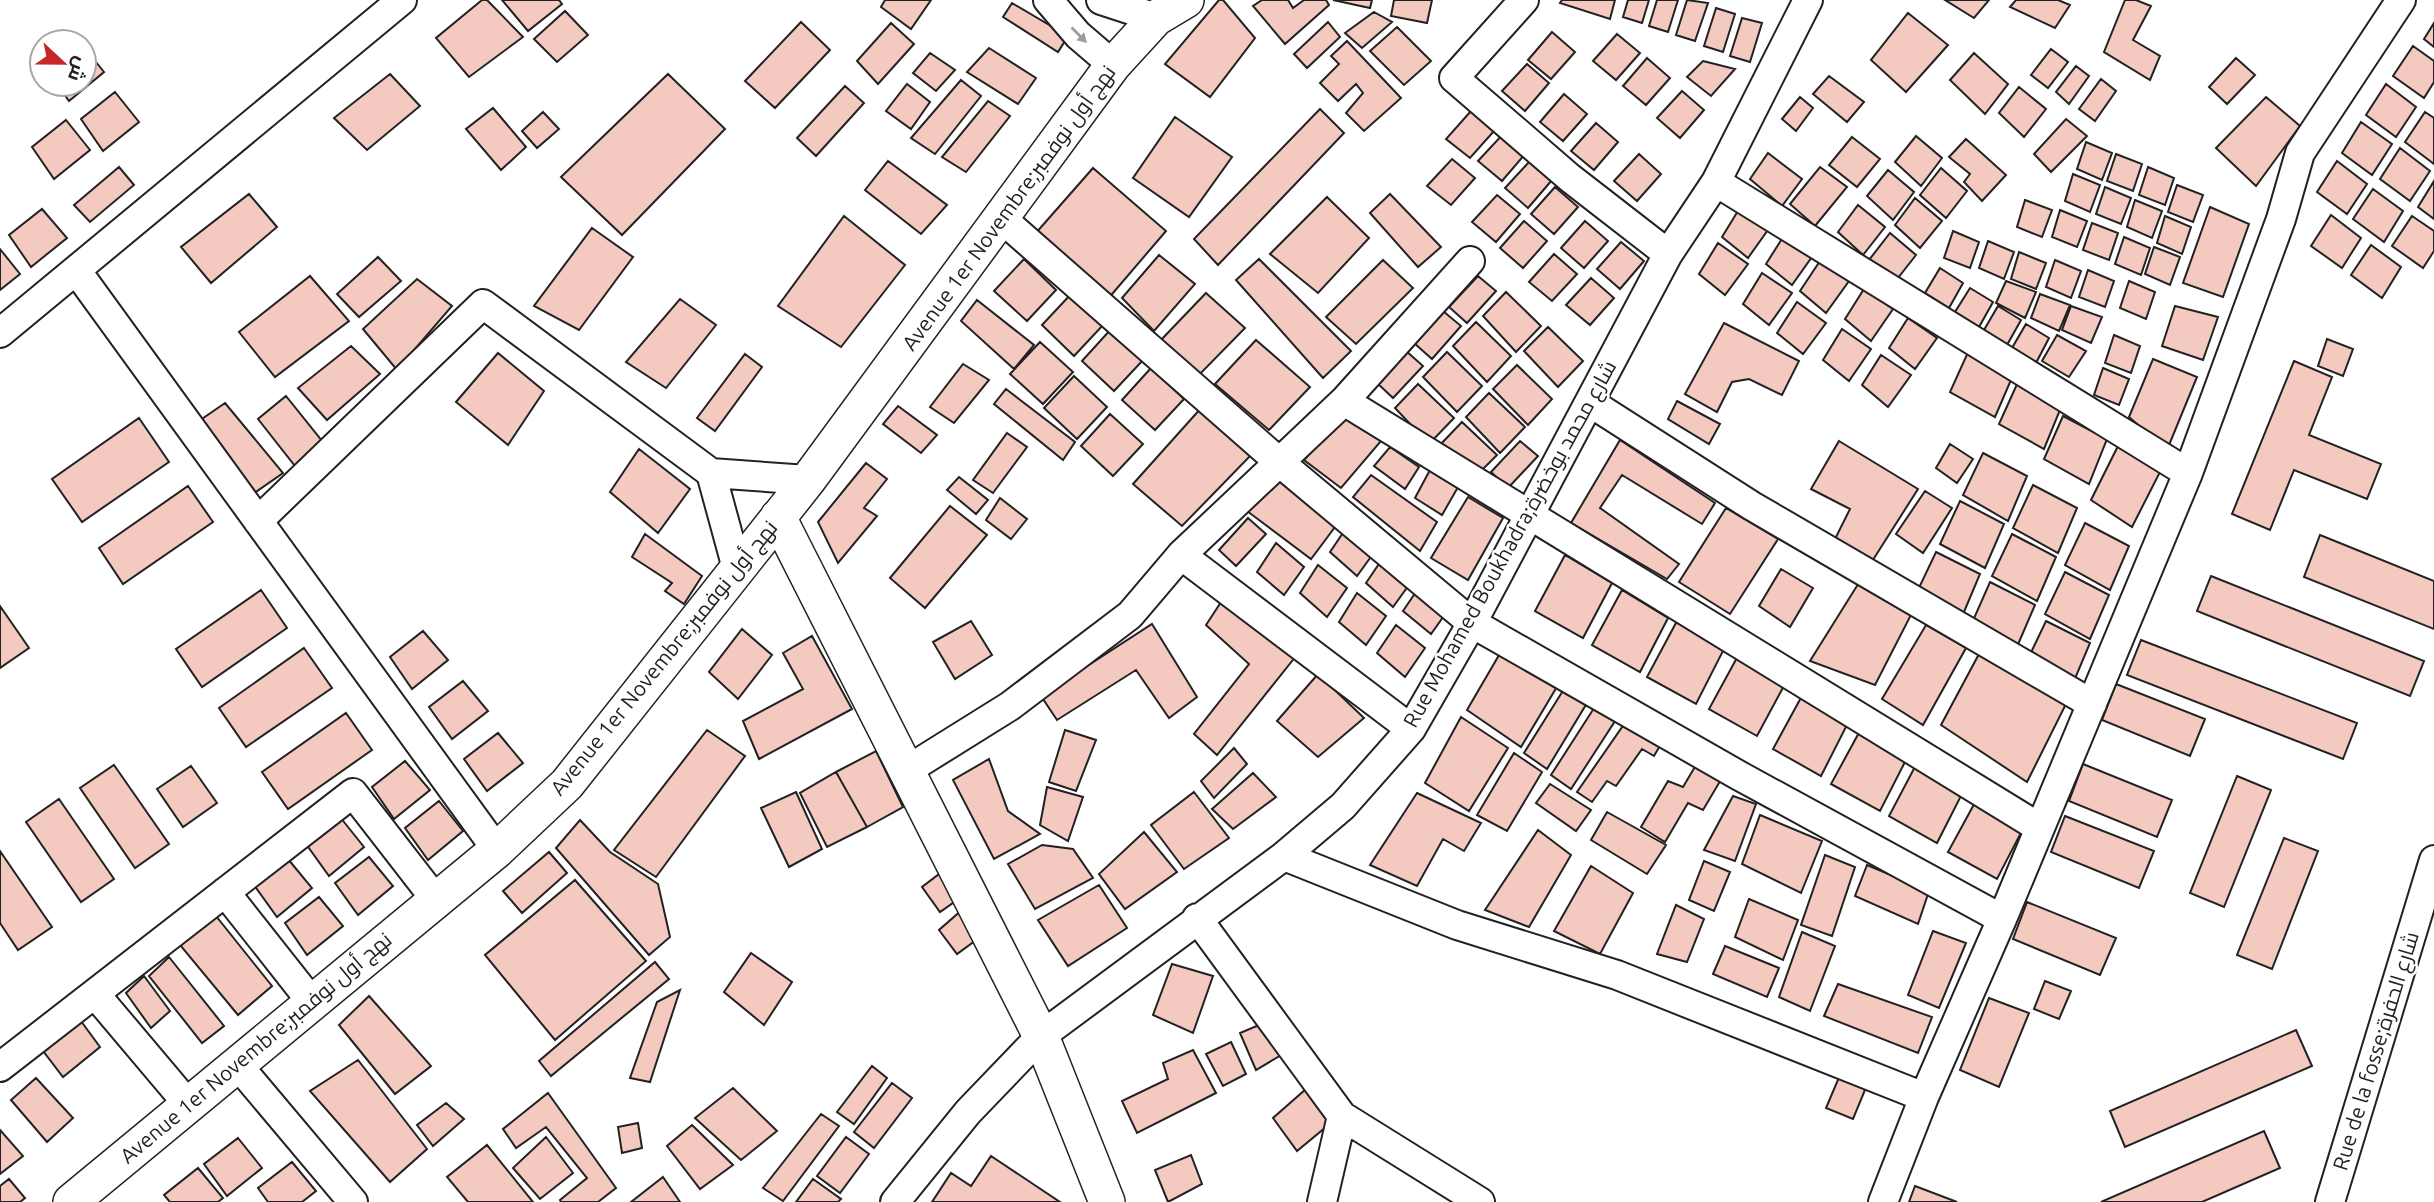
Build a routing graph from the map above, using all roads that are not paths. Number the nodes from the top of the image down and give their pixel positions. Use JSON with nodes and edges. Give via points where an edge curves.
{"nodes":[{"id":1,"x":402,"y":0,"type":"edge"},
{"id":2,"x":1048,"y":0,"type":"edge"},
{"id":3,"x":1101,"y":0,"type":"edge"},
{"id":4,"x":1186,"y":0,"type":"edge"},
{"id":5,"x":1524,"y":0,"type":"edge"},
{"id":6,"x":1808,"y":0,"type":"edge"},
{"id":7,"x":2401,"y":0,"type":"edge"},
{"id":8,"x":1156,"y":18,"type":"junction"},
{"id":9,"x":1113,"y":65,"type":"junction"},
{"id":10,"x":1716,"y":181,"type":"junction"},
{"id":11,"x":1001,"y":218,"type":"junction"},
{"id":12,"x":1668,"y":254,"type":"junction"},
{"id":13,"x":1470,"y":261,"type":"dead end"},
{"id":14,"x":76,"y":270,"type":"junction"},
{"id":15,"x":0,"y":332,"type":"edge"},
{"id":16,"x":1344,"y":401,"type":"junction"},
{"id":17,"x":1591,"y":403,"type":"junction"},
{"id":18,"x":1278,"y":461,"type":"junction"},
{"id":19,"x":712,"y":473,"type":"junction"},
{"id":20,"x":2188,"y":473,"type":"junction"},
{"id":21,"x":808,"y":480,"type":"junction"},
{"id":22,"x":1531,"y":513,"type":"junction"},
{"id":23,"x":778,"y":517,"type":"junction"},
{"id":24,"x":258,"y":521,"type":"junction"},
{"id":25,"x":1181,"y":555,"type":"junction"},
{"id":26,"x":738,"y":572,"type":"junction"},
{"id":27,"x":1472,"y":623,"type":"junction"},
{"id":28,"x":2092,"y":704,"type":"junction"},
{"id":29,"x":1411,"y":729,"type":"junction"},
{"id":30,"x":909,"y":769,"type":"junction"},
{"id":31,"x":2040,"y":828,"type":"junction"},
{"id":32,"x":497,"y":850,"type":"junction"},
{"id":33,"x":1284,"y":856,"type":"junction"},
{"id":34,"x":2434,"y":860,"type":"edge"},
{"id":35,"x":225,"y":892,"type":"junction"},
{"id":36,"x":436,"y":900,"type":"junction"},
{"id":37,"x":1196,"y":918,"type":"junction"},
{"id":38,"x":2002,"y":919,"type":"junction"},
{"id":39,"x":94,"y":994,"type":"junction"},
{"id":40,"x":311,"y":1001,"type":"junction"},
{"id":41,"x":1041,"y":1036,"type":"junction"},
{"id":42,"x":236,"y":1063,"type":"junction"},
{"id":43,"x":0,"y":1068,"type":"edge"},
{"id":44,"x":1924,"y":1097,"type":"junction"},
{"id":45,"x":187,"y":1103,"type":"junction"},
{"id":46,"x":1342,"y":1116,"type":"junction"},
{"id":47,"x":71,"y":1202,"type":"edge"},
{"id":48,"x":353,"y":1202,"type":"edge"},
{"id":49,"x":895,"y":1202,"type":"edge"},
{"id":50,"x":1107,"y":1202,"type":"edge"},
{"id":51,"x":1322,"y":1202,"type":"edge"},
{"id":52,"x":1480,"y":1202,"type":"edge"},
{"id":53,"x":1883,"y":1202,"type":"edge"},
{"id":54,"x":2330,"y":1202,"type":"edge"}],
"edges":[{"from":1,"to":14,"type":"street"},
{"from":2,"to":9,"type":"street","one_way":true,"via":[[1078,35]]},
{"from":3,"to":8,"type":"street"},
{"from":4,"to":8,"type":"main road","name":"Avenue 1er Novembre;نهج أول نوفمبر"},
{"from":5,"to":12,"type":"street","via":[[1454,78],[1570,178]]},
{"from":6,"to":10,"type":"street","name":"Rue Mohamed Boukhadra;شارع محمد بوخضرة"},
{"from":7,"to":20,"type":"street","via":[[2300,153],[2281,219]]},
{"from":8,"to":9,"type":"main road","name":"Avenue 1er Novembre;نهج أول نوفمبر"},
{"from":9,"to":11,"type":"main road","name":"Avenue 1er Novembre;نهج أول نوفمبر"},
{"from":10,"to":12,"type":"street","name":"Rue Mohamed Boukhadra;شارع محمد بوخضرة"},
{"from":10,"to":20,"type":"street"},
{"from":11,"to":18,"type":"street"},
{"from":11,"to":21,"type":"main road","name":"Avenue 1er Novembre;نهج أول نوفمبر"},
{"from":12,"to":17,"type":"street","name":"Rue Mohamed Boukhadra;شارع محمد بوخضرة"},
{"from":13,"to":16,"type":"street"},
{"from":14,"to":15,"type":"street"},
{"from":14,"to":24,"type":"street"},
{"from":16,"to":18,"type":"street"},
{"from":16,"to":22,"type":"street"},
{"from":17,"to":22,"type":"street","name":"Rue Mohamed Boukhadra;شارع محمد بوخضرة"},
{"from":17,"to":28,"type":"street","via":[[1752,506]]},
{"from":18,"to":25,"type":"street"},
{"from":18,"to":27,"type":"street"},
{"from":19,"to":21,"type":"street"},
{"from":19,"to":24,"type":"street","via":[[483,304]]},
{"from":19,"to":26,"type":"street"},
{"from":20,"to":28,"type":"street"},
{"from":21,"to":23,"type":"main road","name":"Avenue 1er Novembre;نهج أول نوفمبر"},
{"from":22,"to":27,"type":"street","name":"Rue Mohamed Boukhadra;شارع محمد بوخضرة"},
{"from":22,"to":31,"type":"street"},
{"from":23,"to":26,"type":"main road","name":"Avenue 1er Novembre;نهج أول نوفمبر"},
{"from":23,"to":30,"type":"main road"},
{"from":24,"to":32,"type":"street"},
{"from":25,"to":29,"type":"street"},
{"from":25,"to":30,"type":"street","via":[[1130,615],[1078,656],[1010,706]]},
{"from":26,"to":32,"type":"main road","name":"Avenue 1er Novembre;نهج أول نوفمبر","via":[[567,784]]},
{"from":27,"to":29,"type":"street","name":"Rue Mohamed Boukhadra;شارع محمد بوخضرة"},
{"from":27,"to":38,"type":"street"},
{"from":28,"to":31,"type":"street"},
{"from":29,"to":33,"type":"street","name":"Rue Mohamed Boukhadra;شارع محمد بوخضرة","via":[[1343,806]]},
{"from":30,"to":41,"type":"main road"},
{"from":31,"to":38,"type":"street"},
{"from":32,"to":36,"type":"main road","name":"Avenue 1er Novembre;نهج أول نوفمبر"},
{"from":33,"to":37,"type":"street","name":"Rue Mohamed Boukhadra;شارع محمد بوخضرة"},
{"from":33,"to":44,"type":"street","via":[[1457,925],[1617,975]]},
{"from":34,"to":54,"type":"street","name":"Rue de la fosse;شارع الحفرة"},
{"from":35,"to":36,"type":"street","via":[[353,793]]},
{"from":35,"to":39,"type":"street"},
{"from":35,"to":40,"type":"street"},
{"from":36,"to":40,"type":"main road","name":"Avenue 1er Novembre;نهج أول نوفمبر"},
{"from":37,"to":41,"type":"street","name":"Rue Mohamed Boukhadra;شارع محمد بوخضرة"},
{"from":37,"to":46,"type":"street"},
{"from":38,"to":44,"type":"street"},
{"from":39,"to":43,"type":"street"},
{"from":39,"to":45,"type":"street"},
{"from":40,"to":42,"type":"main road","name":"Avenue 1er Novembre;نهج أول نوفمبر"},
{"from":41,"to":49,"type":"street","name":"Rue Mohamed Boukhadra;شارع محمد بوخضرة","via":[[968,1112]]},
{"from":41,"to":50,"type":"main road"},
{"from":42,"to":45,"type":"main road","name":"Avenue 1er Novembre;نهج أول نوفمبر"},
{"from":42,"to":48,"type":"street"},
{"from":44,"to":53,"type":"street"},
{"from":45,"to":47,"type":"main road","name":"Avenue 1er Novembre;نهج أول نوفمبر"},
{"from":46,"to":51,"type":"street"},
{"from":46,"to":52,"type":"street"}]}
